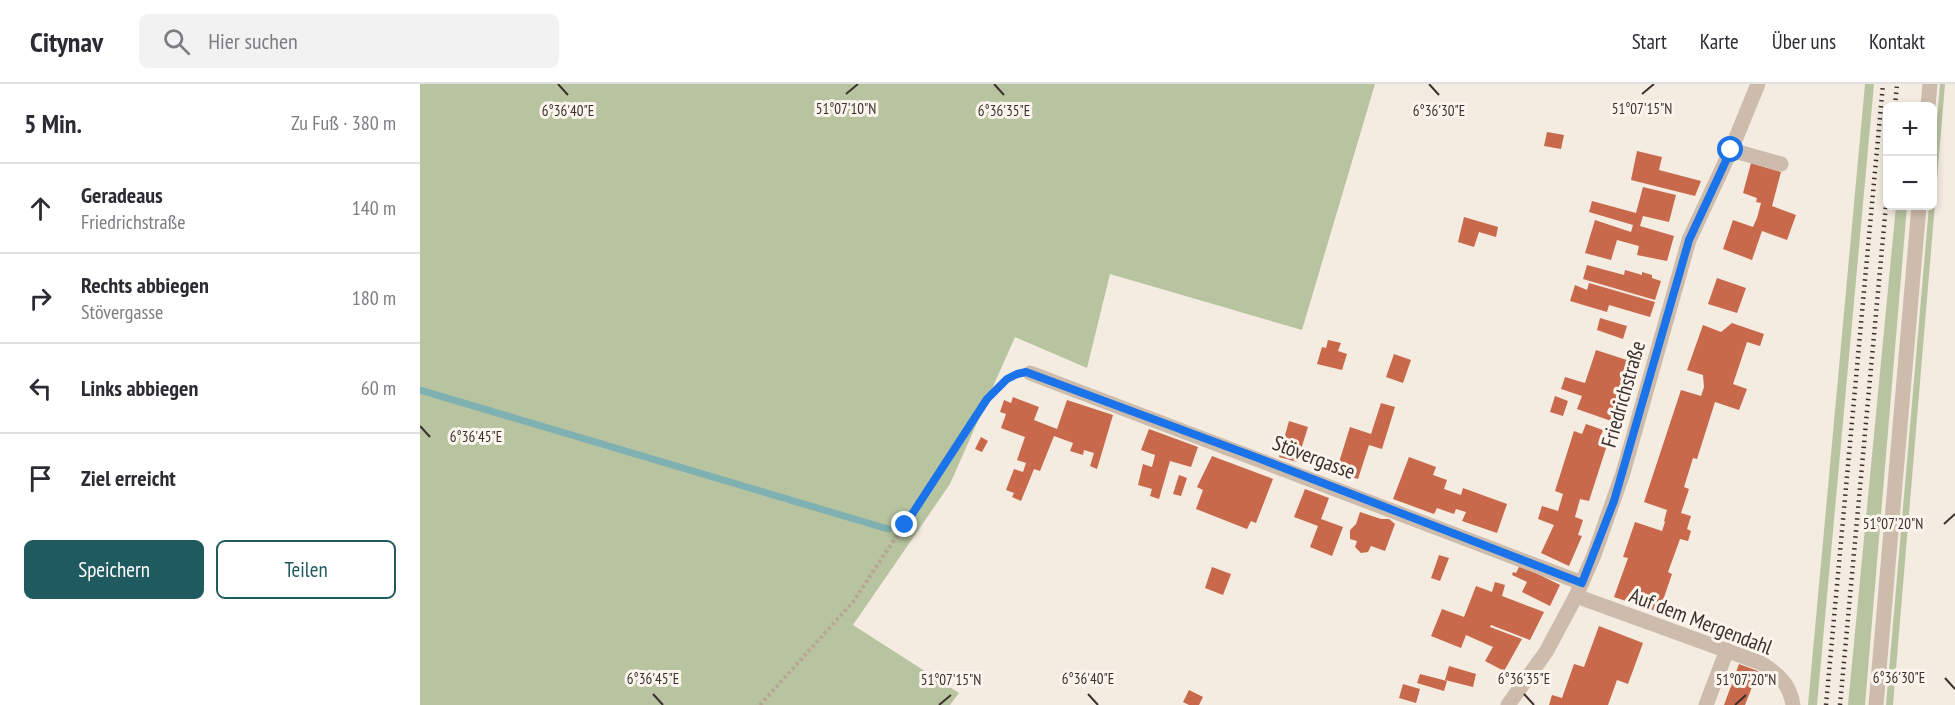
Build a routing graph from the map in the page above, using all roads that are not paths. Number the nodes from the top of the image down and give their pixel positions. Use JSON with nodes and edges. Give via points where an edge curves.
{"nodes":[{"id":1,"x":1758,"y":84,"type":"edge"},
{"id":2,"x":1930,"y":84,"type":"edge"},
{"id":3,"x":1928,"y":102,"type":"edge"},
{"id":4,"x":1731,"y":150,"type":"junction"},
{"id":5,"x":1781,"y":164,"type":"dead end"},
{"id":6,"x":1919,"y":210,"type":"edge"},
{"id":7,"x":1030,"y":373,"type":"road end"},
{"id":8,"x":1579,"y":589,"type":"junction"},
{"id":9,"x":1727,"y":650,"type":"junction"},
{"id":10,"x":1508,"y":705,"type":"edge"},
{"id":11,"x":1706,"y":705,"type":"edge"},
{"id":12,"x":1793,"y":705,"type":"edge"},
{"id":13,"x":1876,"y":705,"type":"edge"}],
"edges":[{"from":1,"to":4,"type":"street","name":"Friedrichstraße"},
{"from":2,"to":3,"type":"street"},
{"from":4,"to":5,"type":"street"},
{"from":4,"to":8,"type":"street","name":"Friedrichstraße","via":[[1689,240],[1614,501]]},
{"from":6,"to":13,"type":"street"},
{"from":7,"to":8,"type":"street","name":"Stövergasse"},
{"from":8,"to":9,"type":"street","name":"Auf dem Mergendahl"},
{"from":8,"to":10,"type":"street","name":"Friedrichstraße","via":[[1546,652]]},
{"from":9,"to":11,"type":"street"},
{"from":9,"to":12,"type":"street","name":"Auf dem Mergendahl","via":[[1761,663],[1779,675],[1791,693]]}]}
